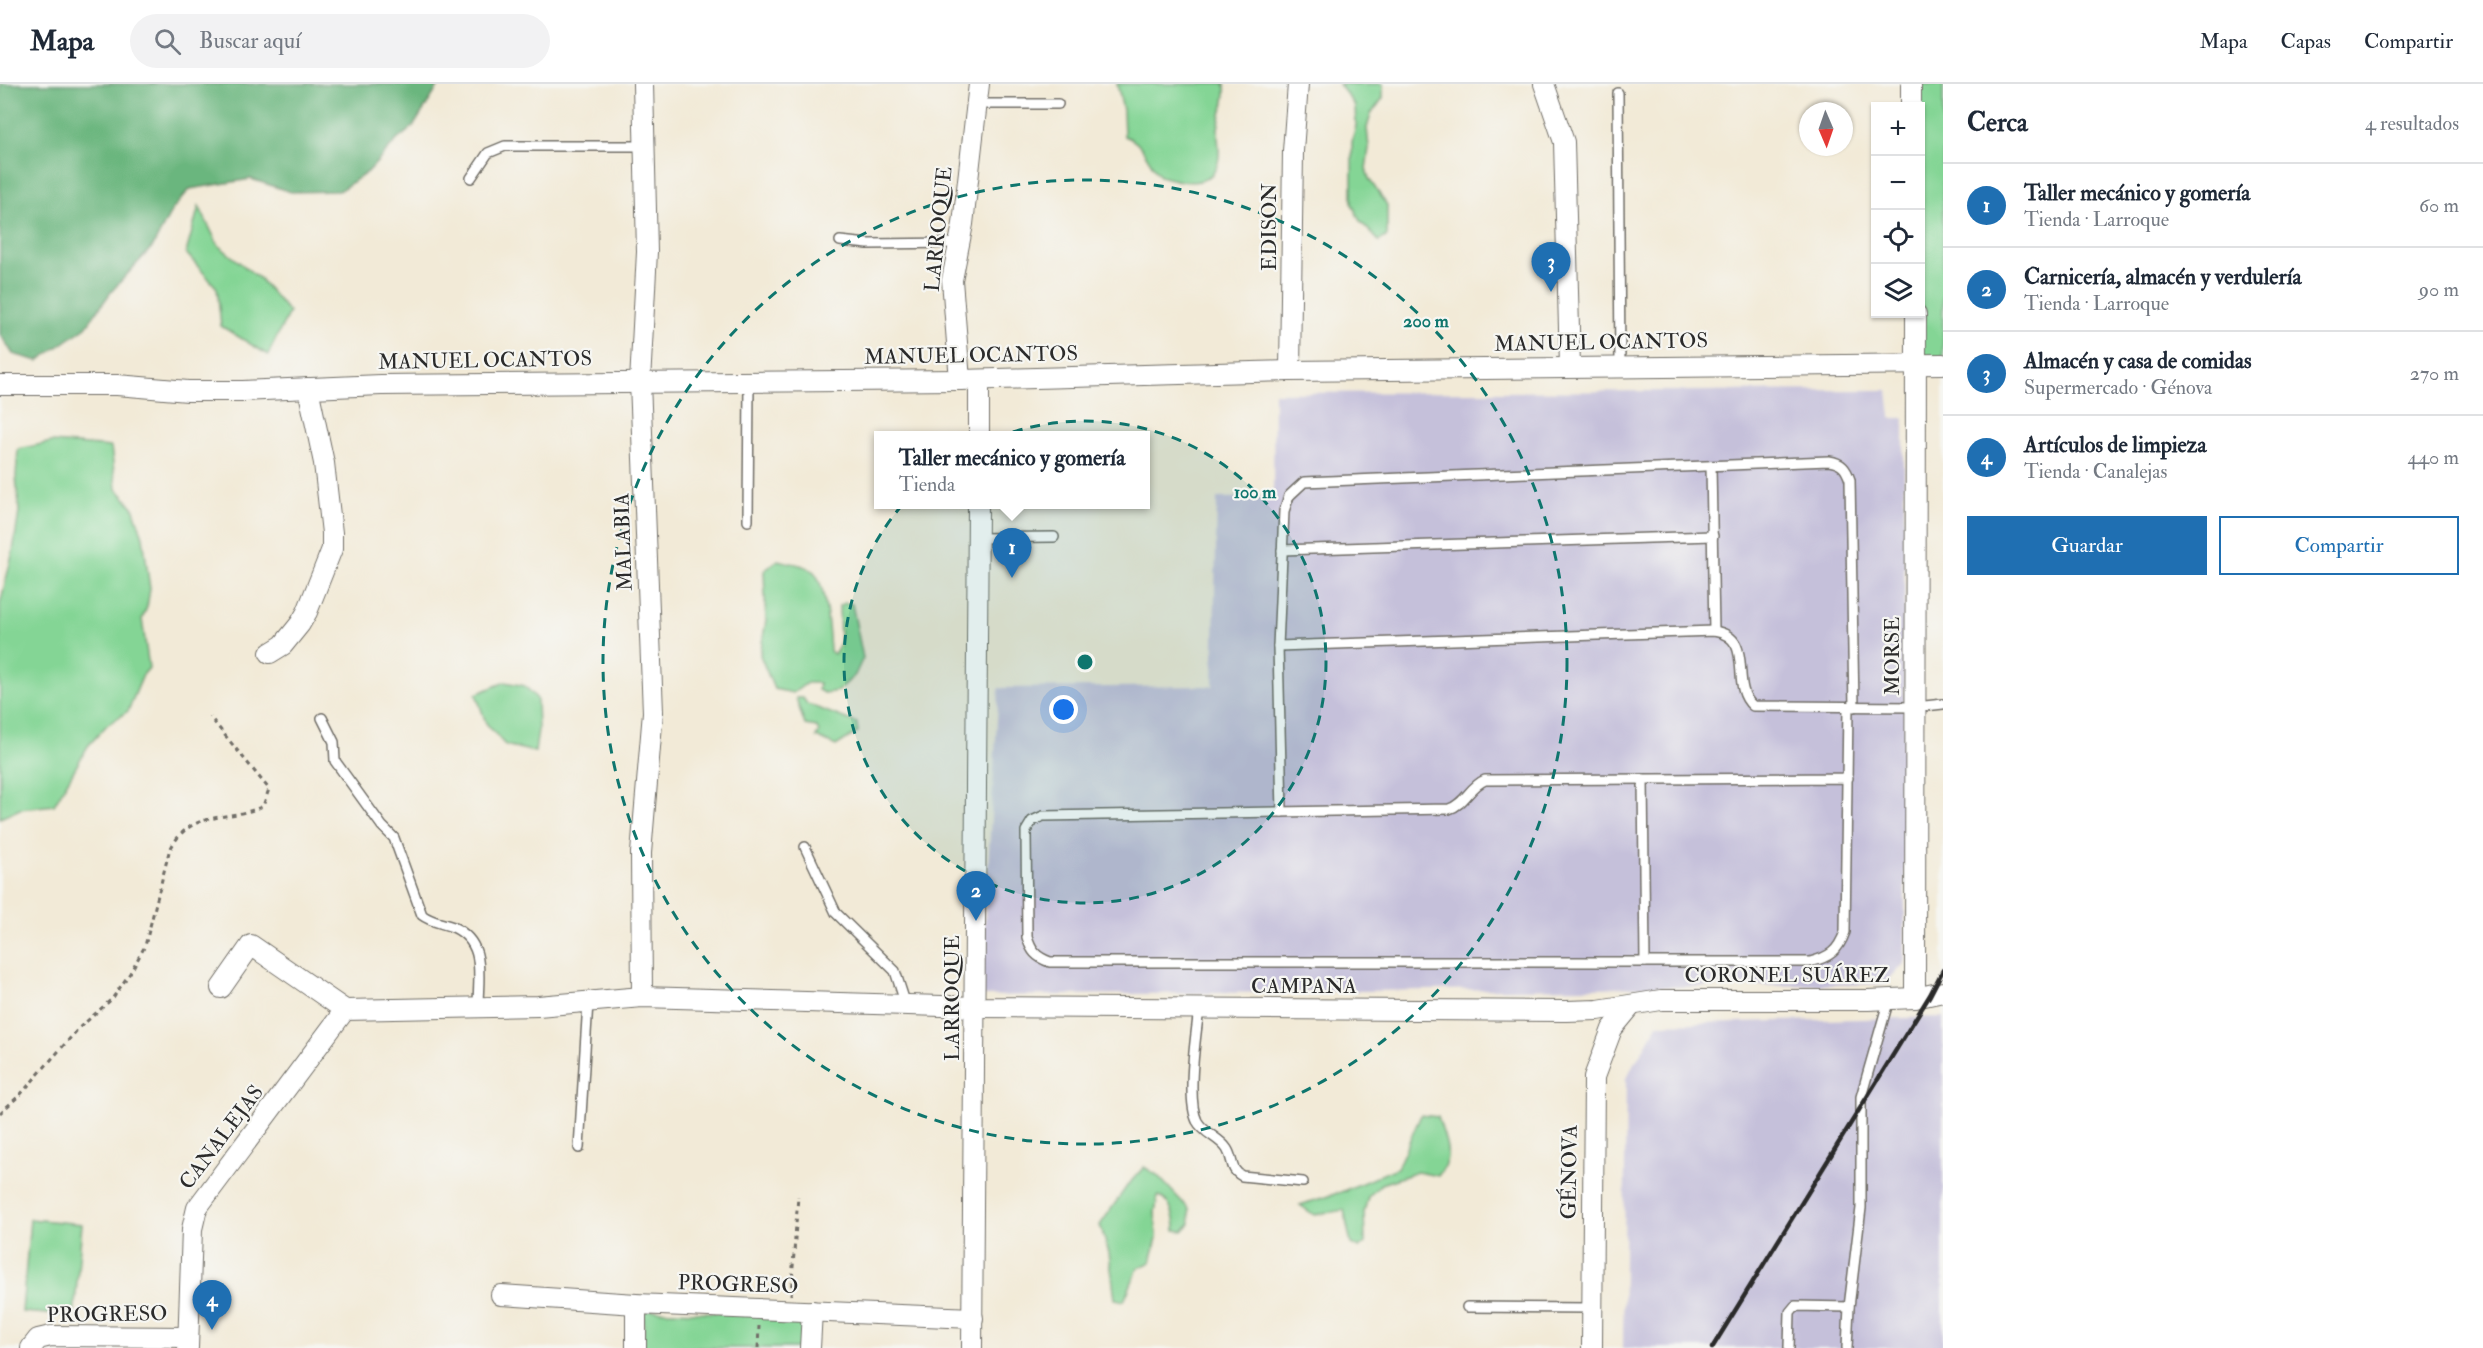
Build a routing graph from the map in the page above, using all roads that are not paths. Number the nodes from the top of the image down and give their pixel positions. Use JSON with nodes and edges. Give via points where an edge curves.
{"nodes":[{"id":1,"x":643,"y":84,"type":"edge"},
{"id":2,"x":1298,"y":84,"type":"edge"},
{"id":3,"x":1544,"y":84,"type":"edge"},
{"id":4,"x":1911,"y":84,"type":"edge"},
{"id":5,"x":976,"y":89,"type":"edge"},
{"id":6,"x":1618,"y":93,"type":"dead end"},
{"id":7,"x":1911,"y":102,"type":"edge"},
{"id":8,"x":1058,"y":104,"type":"dead end"},
{"id":9,"x":645,"y":146,"type":"junction"},
{"id":10,"x":471,"y":178,"type":"dead end"},
{"id":11,"x":840,"y":241,"type":"dead end"},
{"id":12,"x":959,"y":243,"type":"junction"},
{"id":13,"x":1916,"y":318,"type":"edge"},
{"id":14,"x":1917,"y":363,"type":"junction"},
{"id":15,"x":1943,"y":364,"type":"edge"},
{"id":16,"x":1570,"y":366,"type":"junction"},
{"id":17,"x":1620,"y":366,"type":"junction"},
{"id":18,"x":1290,"y":370,"type":"junction"},
{"id":19,"x":969,"y":380,"type":"junction"},
{"id":20,"x":640,"y":382,"type":"junction"},
{"id":21,"x":749,"y":382,"type":"junction"},
{"id":22,"x":0,"y":385,"type":"edge"},
{"id":23,"x":308,"y":388,"type":"junction"},
{"id":24,"x":978,"y":431,"type":"edge"},
{"id":25,"x":1711,"y":466,"type":"junction"},
{"id":26,"x":978,"y":509,"type":"edge"},
{"id":27,"x":748,"y":521,"type":"dead end"},
{"id":28,"x":1713,"y":536,"type":"junction"},
{"id":29,"x":1054,"y":537,"type":"dead end"},
{"id":30,"x":978,"y":538,"type":"junction"},
{"id":31,"x":1282,"y":550,"type":"junction"},
{"id":32,"x":1714,"y":631,"type":"junction"},
{"id":33,"x":1278,"y":646,"type":"junction"},
{"id":34,"x":270,"y":653,"type":"dead end"},
{"id":35,"x":1943,"y":704,"type":"edge"},
{"id":36,"x":1851,"y":707,"type":"junction"},
{"id":37,"x":1916,"y":707,"type":"junction"},
{"id":38,"x":322,"y":718,"type":"dead end"},
{"id":39,"x":1848,"y":778,"type":"junction"},
{"id":40,"x":1644,"y":779,"type":"junction"},
{"id":41,"x":1282,"y":812,"type":"junction"},
{"id":42,"x":804,"y":847,"type":"dead end"},
{"id":43,"x":1645,"y":962,"type":"junction"},
{"id":44,"x":220,"y":988,"type":"dead end"},
{"id":45,"x":1943,"y":992,"type":"edge"},
{"id":46,"x":642,"y":997,"type":"junction"},
{"id":47,"x":1915,"y":998,"type":"junction"},
{"id":48,"x":1889,"y":999,"type":"junction"},
{"id":49,"x":588,"y":1002,"type":"junction"},
{"id":50,"x":906,"y":1005,"type":"junction"},
{"id":51,"x":1631,"y":1006,"type":"junction"},
{"id":52,"x":478,"y":1007,"type":"junction"},
{"id":53,"x":976,"y":1007,"type":"junction"},
{"id":54,"x":1199,"y":1009,"type":"junction"},
{"id":55,"x":345,"y":1010,"type":"junction"},
{"id":56,"x":579,"y":1148,"type":"dead end"},
{"id":57,"x":1304,"y":1182,"type":"dead end"},
{"id":58,"x":501,"y":1295,"type":"dead end"},
{"id":59,"x":636,"y":1304,"type":"junction"},
{"id":60,"x":1467,"y":1307,"type":"dead end"},
{"id":61,"x":1849,"y":1307,"type":"junction"},
{"id":62,"x":1592,"y":1308,"type":"junction"},
{"id":63,"x":812,"y":1311,"type":"junction"},
{"id":64,"x":973,"y":1318,"type":"junction"},
{"id":65,"x":188,"y":1343,"type":"edge"},
{"id":66,"x":31,"y":1348,"type":"edge"},
{"id":67,"x":636,"y":1348,"type":"edge"},
{"id":68,"x":810,"y":1348,"type":"edge"},
{"id":69,"x":972,"y":1348,"type":"edge"},
{"id":70,"x":1592,"y":1348,"type":"edge"},
{"id":71,"x":1789,"y":1348,"type":"edge"},
{"id":72,"x":1847,"y":1348,"type":"edge"}],
"edges":[{"from":1,"to":9,"type":"street","name":"MALABIA"},
{"from":2,"to":18,"type":"street","name":"EDISON","via":[[1293,151]]},
{"from":3,"to":16,"type":"street","via":[[1564,142]]},
{"from":4,"to":7,"type":"street"},
{"from":5,"to":8,"type":"lane"},
{"from":5,"to":12,"type":"street","name":"LARROQUE"},
{"from":6,"to":17,"type":"lane"},
{"from":9,"to":10,"type":"lane","via":[[505,146],[488,153]]},
{"from":9,"to":20,"type":"street","name":"MALABIA","via":[[647,252]]},
{"from":11,"to":12,"type":"lane"},
{"from":12,"to":19,"type":"street","name":"LARROQUE","via":[[952,280]]},
{"from":13,"to":14,"type":"street","name":"MORSE"},
{"from":14,"to":15,"type":"street","name":"MANUEL OCANTOS"},
{"from":14,"to":17,"type":"street","name":"MANUEL OCANTOS"},
{"from":14,"to":37,"type":"street","name":"MORSE"},
{"from":16,"to":17,"type":"street","name":"MANUEL OCANTOS"},
{"from":16,"to":18,"type":"street","name":"MANUEL OCANTOS"},
{"from":18,"to":19,"type":"street","name":"MANUEL OCANTOS"},
{"from":19,"to":21,"type":"street","name":"MANUEL OCANTOS"},
{"from":19,"to":24,"type":"street","name":"LARROQUE"},
{"from":20,"to":21,"type":"street","name":"MANUEL OCANTOS"},
{"from":20,"to":23,"type":"street","name":"MANUEL OCANTOS"},
{"from":20,"to":46,"type":"street","name":"MALABIA","via":[[653,712],[641,853]]},
{"from":21,"to":27,"type":"lane"},
{"from":22,"to":23,"type":"street","name":"MANUEL OCANTOS","via":[[117,385],[188,391]]},
{"from":23,"to":34,"type":"street","via":[[324,463],[332,549],[304,618],[283,645]]},
{"from":25,"to":28,"type":"lane"},
{"from":25,"to":31,"type":"lane","via":[[1304,482],[1289,496],[1284,511]]},
{"from":25,"to":36,"type":"lane","via":[[1829,461],[1846,470],[1850,480]]},
{"from":26,"to":30,"type":"street","name":"LARROQUE"},
{"from":28,"to":31,"type":"lane"},
{"from":28,"to":32,"type":"lane"},
{"from":29,"to":30,"type":"lane"},
{"from":30,"to":53,"type":"street","name":"LARROQUE"},
{"from":31,"to":33,"type":"lane"},
{"from":32,"to":33,"type":"lane"},
{"from":32,"to":36,"type":"lane","via":[[1734,640],[1740,654],[1742,692],[1753,706]]},
{"from":33,"to":41,"type":"lane"},
{"from":35,"to":37,"type":"lane"},
{"from":36,"to":37,"type":"lane"},
{"from":36,"to":39,"type":"lane"},
{"from":37,"to":47,"type":"street","name":"MORSE"},
{"from":38,"to":52,"type":"lane","via":[[334,742],[336,760],[394,838],[422,915],[467,934],[475,944]]},
{"from":39,"to":40,"type":"lane"},
{"from":39,"to":43,"type":"lane","via":[[1845,932],[1839,947],[1810,962]]},
{"from":40,"to":41,"type":"lane","via":[[1485,780],[1449,809]]},
{"from":40,"to":43,"type":"lane"},
{"from":41,"to":43,"type":"lane","via":[[1043,816],[1032,821],[1026,831],[1027,937],[1031,950],[1050,962]]},
{"from":42,"to":50,"type":"lane","via":[[836,913],[895,971]]},
{"from":44,"to":55,"type":"street","via":[[251,945]]},
{"from":45,"to":47,"type":"street","name":"CORONEL SUÁREZ"},
{"from":46,"to":49,"type":"street","name":"CAMPANA"},
{"from":46,"to":50,"type":"street","name":"CAMPANA"},
{"from":47,"to":48,"type":"street","name":"CORONEL SUÁREZ"},
{"from":48,"to":51,"type":"street","name":"CORONEL SUÁREZ","via":[[1661,1000]]},
{"from":48,"to":61,"type":"lane","via":[[1861,1097],[1860,1225]]},
{"from":49,"to":52,"type":"street","name":"CAMPANA"},
{"from":49,"to":56,"type":"lane"},
{"from":50,"to":53,"type":"street","name":"CAMPANA"},
{"from":51,"to":54,"type":"street","name":"CAMPANA","via":[[1566,1011]]},
{"from":51,"to":62,"type":"street","name":"GÉNOVA","via":[[1612,1029],[1594,1077]]},
{"from":52,"to":55,"type":"street","name":"CAMPANA"},
{"from":53,"to":54,"type":"street","name":"CAMPANA"},
{"from":53,"to":64,"type":"street","name":"LARROQUE"},
{"from":54,"to":57,"type":"lane","via":[[1192,1095],[1196,1119],[1203,1130],[1228,1150],[1236,1173]]},
{"from":55,"to":65,"type":"street","name":"CANALEJAS","via":[[197,1208],[192,1229]]},
{"from":58,"to":59,"type":"street","name":"PROGRESO"},
{"from":59,"to":63,"type":"street","name":"PROGRESO"},
{"from":59,"to":67,"type":"street"},
{"from":60,"to":62,"type":"lane"},
{"from":61,"to":71,"type":"lane","via":[[1795,1306],[1790,1312]]},
{"from":61,"to":72,"type":"lane"},
{"from":62,"to":70,"type":"street","name":"GÉNOVA"},
{"from":63,"to":64,"type":"street","name":"PROGRESO"},
{"from":63,"to":68,"type":"street"},
{"from":64,"to":69,"type":"street","name":"LARROQUE"},
{"from":65,"to":66,"type":"street","name":"PROGRESO","via":[[51,1336],[38,1339]]}]}
